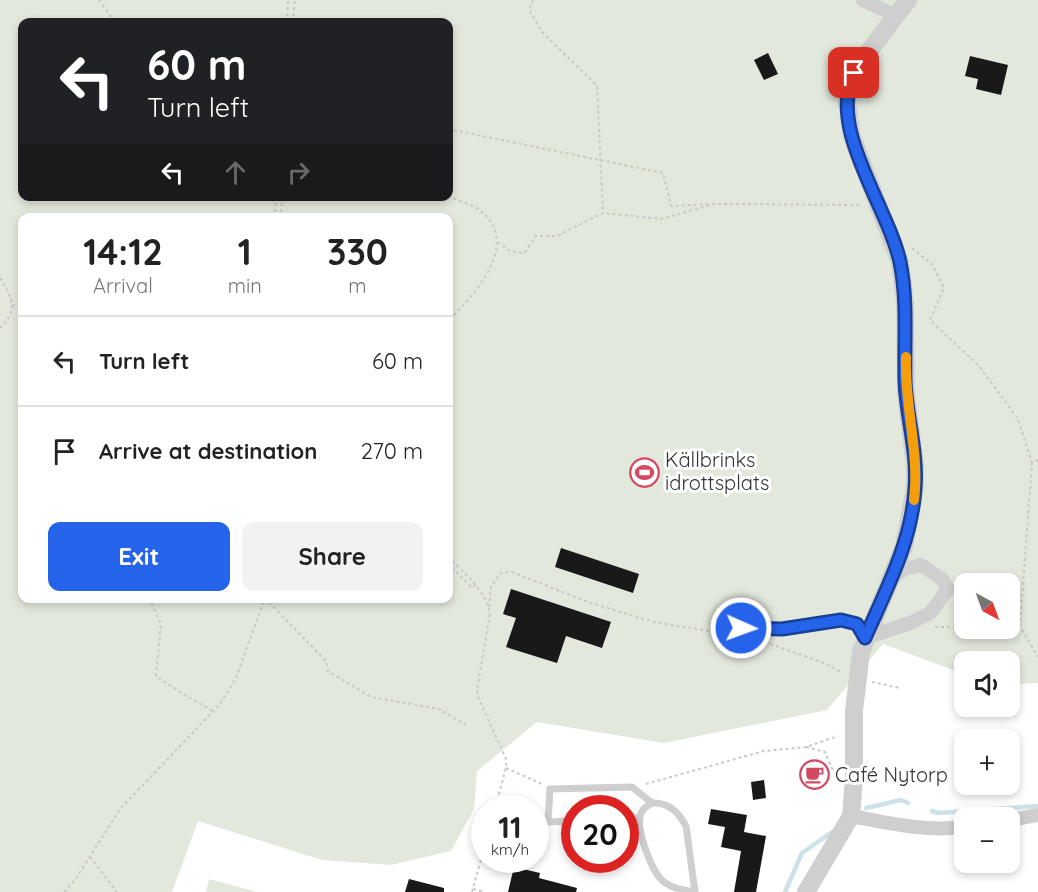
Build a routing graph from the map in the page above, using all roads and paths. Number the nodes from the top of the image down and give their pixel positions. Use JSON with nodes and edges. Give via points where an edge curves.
{"nodes":[{"id":1,"x":99,"y":0,"type":"edge"},
{"id":2,"x":288,"y":0,"type":"edge"},
{"id":3,"x":295,"y":0,"type":"edge"},
{"id":4,"x":533,"y":0,"type":"edge"},
{"id":5,"x":863,"y":0,"type":"edge"},
{"id":6,"x":908,"y":0,"type":"edge"},
{"id":7,"x":896,"y":16,"type":"junction"},
{"id":8,"x":112,"y":18,"type":"edge"},
{"id":9,"x":287,"y":18,"type":"edge"},
{"id":10,"x":293,"y":18,"type":"edge"},
{"id":11,"x":453,"y":130,"type":"edge"},
{"id":12,"x":601,"y":162,"type":"junction"},
{"id":13,"x":453,"y":198,"type":"edge"},
{"id":14,"x":714,"y":204,"type":"junction"},
{"id":15,"x":879,"y":205,"type":"junction"},
{"id":16,"x":603,"y":213,"type":"junction"},
{"id":17,"x":498,"y":242,"type":"junction"},
{"id":18,"x":912,"y":247,"type":"dead end"},
{"id":19,"x":0,"y":278,"type":"edge"},
{"id":20,"x":12,"y":305,"type":"junction"},
{"id":21,"x":18,"y":307,"type":"edge"},
{"id":22,"x":453,"y":316,"type":"edge"},
{"id":23,"x":0,"y":328,"type":"edge"},
{"id":24,"x":1038,"y":459,"type":"edge"},
{"id":25,"x":1032,"y":463,"type":"junction"},
{"id":26,"x":453,"y":562,"type":"edge"},
{"id":27,"x":453,"y":568,"type":"edge"},
{"id":28,"x":890,"y":579,"type":"junction"},
{"id":29,"x":476,"y":585,"type":"junction"},
{"id":30,"x":151,"y":603,"type":"edge"},
{"id":31,"x":263,"y":603,"type":"edge"},
{"id":32,"x":270,"y":603,"type":"edge"},
{"id":33,"x":489,"y":607,"type":"junction"},
{"id":34,"x":919,"y":619,"type":"junction"},
{"id":35,"x":1020,"y":626,"type":"joint"},
{"id":36,"x":954,"y":627,"type":"edge"},
{"id":37,"x":740,"y":632,"type":"joint"},
{"id":38,"x":865,"y":638,"type":"junction"},
{"id":39,"x":758,"y":640,"type":"dead end"},
{"id":40,"x":1038,"y":657,"type":"edge"},
{"id":41,"x":857,"y":683,"type":"junction"},
{"id":42,"x":900,"y":688,"type":"dead end"},
{"id":43,"x":213,"y":711,"type":"junction"},
{"id":44,"x":468,"y":726,"type":"dead end"},
{"id":45,"x":854,"y":730,"type":"junction"},
{"id":46,"x":806,"y":747,"type":"junction"},
{"id":47,"x":506,"y":768,"type":"junction"},
{"id":48,"x":854,"y":775,"type":"junction"},
{"id":49,"x":632,"y":788,"type":"junction"},
{"id":50,"x":550,"y":789,"type":"junction"},
{"id":51,"x":499,"y":795,"type":"edge"},
{"id":52,"x":652,"y":803,"type":"junction"},
{"id":53,"x":1038,"y":815,"type":"edge"},
{"id":54,"x":851,"y":816,"type":"junction"},
{"id":55,"x":639,"y":818,"type":"joint"},
{"id":56,"x":1020,"y":818,"type":"edge"},
{"id":57,"x":561,"y":822,"type":"edge"},
{"id":58,"x":954,"y":828,"type":"edge"},
{"id":59,"x":90,"y":857,"type":"junction"},
{"id":60,"x":478,"y":873,"type":"edge"},
{"id":61,"x":472,"y":890,"type":"edge"},
{"id":62,"x":64,"y":892,"type":"edge"},
{"id":63,"x":117,"y":892,"type":"edge"},
{"id":64,"x":485,"y":892,"type":"edge"},
{"id":65,"x":695,"y":892,"type":"edge"},
{"id":66,"x":806,"y":892,"type":"edge"}],
"edges":[{"from":1,"to":8,"type":"path"},
{"from":2,"to":9,"type":"path"},
{"from":3,"to":10,"type":"path"},
{"from":4,"to":12,"type":"path","via":[[530,10],[543,33],[597,86]]},
{"from":5,"to":7,"type":"street"},
{"from":6,"to":7,"type":"street"},
{"from":7,"to":15,"type":"street","via":[[859,64],[847,91],[848,122]]},
{"from":11,"to":12,"type":"path"},
{"from":12,"to":14,"type":"path","via":[[663,173],[671,206]]},
{"from":12,"to":16,"type":"path"},
{"from":13,"to":17,"type":"path","via":[[481,211],[496,229]]},
{"from":14,"to":15,"type":"path"},
{"from":14,"to":16,"type":"path","via":[[662,219]]},
{"from":15,"to":28,"type":"street","via":[[900,262],[905,302],[906,393],[915,466],[913,506],[904,546]]},
{"from":16,"to":17,"type":"path","via":[[557,236],[536,236],[524,253],[510,251]]},
{"from":17,"to":22,"type":"path","via":[[496,256],[472,297]]},
{"from":18,"to":25,"type":"path","via":[[932,264],[944,288],[930,320],[979,366],[1018,419]]},
{"from":19,"to":20,"type":"path","via":[[12,296]]},
{"from":20,"to":21,"type":"path"},
{"from":20,"to":23,"type":"path","via":[[12,312]]},
{"from":24,"to":25,"type":"path"},
{"from":25,"to":35,"type":"path"},
{"from":26,"to":29,"type":"path"},
{"from":27,"to":29,"type":"path","via":[[471,587]]},
{"from":28,"to":34,"type":"street","via":[[921,565],[942,579],[948,589],[930,613]]},
{"from":28,"to":38,"type":"street"},
{"from":29,"to":33,"type":"path"},
{"from":30,"to":43,"type":"path","via":[[161,624],[156,676]]},
{"from":31,"to":43,"type":"path","via":[[236,678]]},
{"from":32,"to":44,"type":"path","via":[[326,661],[328,671],[371,697],[439,709]]},
{"from":33,"to":37,"type":"path","via":[[491,586],[501,573],[512,572],[588,602],[654,622]]},
{"from":33,"to":47,"type":"path","via":[[478,697],[504,753]]},
{"from":34,"to":36,"type":"path","via":[[936,627]]},
{"from":34,"to":38,"type":"street"},
{"from":35,"to":40,"type":"path"},
{"from":37,"to":38,"type":"lane","via":[[841,620],[857,624]]},
{"from":38,"to":41,"type":"street"},
{"from":39,"to":41,"type":"path","via":[[827,664]]},
{"from":41,"to":42,"type":"path"},
{"from":41,"to":45,"type":"street"},
{"from":43,"to":59,"type":"path","via":[[120,809]]},
{"from":45,"to":46,"type":"path"},
{"from":45,"to":48,"type":"street"},
{"from":46,"to":48,"type":"path","via":[[825,752],[834,773]]},
{"from":46,"to":49,"type":"path","via":[[764,751]]},
{"from":47,"to":50,"type":"path"},
{"from":47,"to":51,"type":"path"},
{"from":48,"to":54,"type":"street"},
{"from":49,"to":50,"type":"lane"},
{"from":49,"to":52,"type":"lane"},
{"from":50,"to":57,"type":"lane","via":[[549,822]]},
{"from":52,"to":55,"type":"lane"},
{"from":52,"to":65,"type":"lane","via":[[668,805],[686,826]]},
{"from":53,"to":56,"type":"street"},
{"from":54,"to":58,"type":"street","via":[[907,826]]},
{"from":54,"to":66,"type":"street"},
{"from":55,"to":65,"type":"lane","via":[[651,864],[661,881]]},
{"from":59,"to":62,"type":"path"},
{"from":59,"to":63,"type":"path"},
{"from":60,"to":61,"type":"path"},
{"from":61,"to":64,"type":"path"}]}
